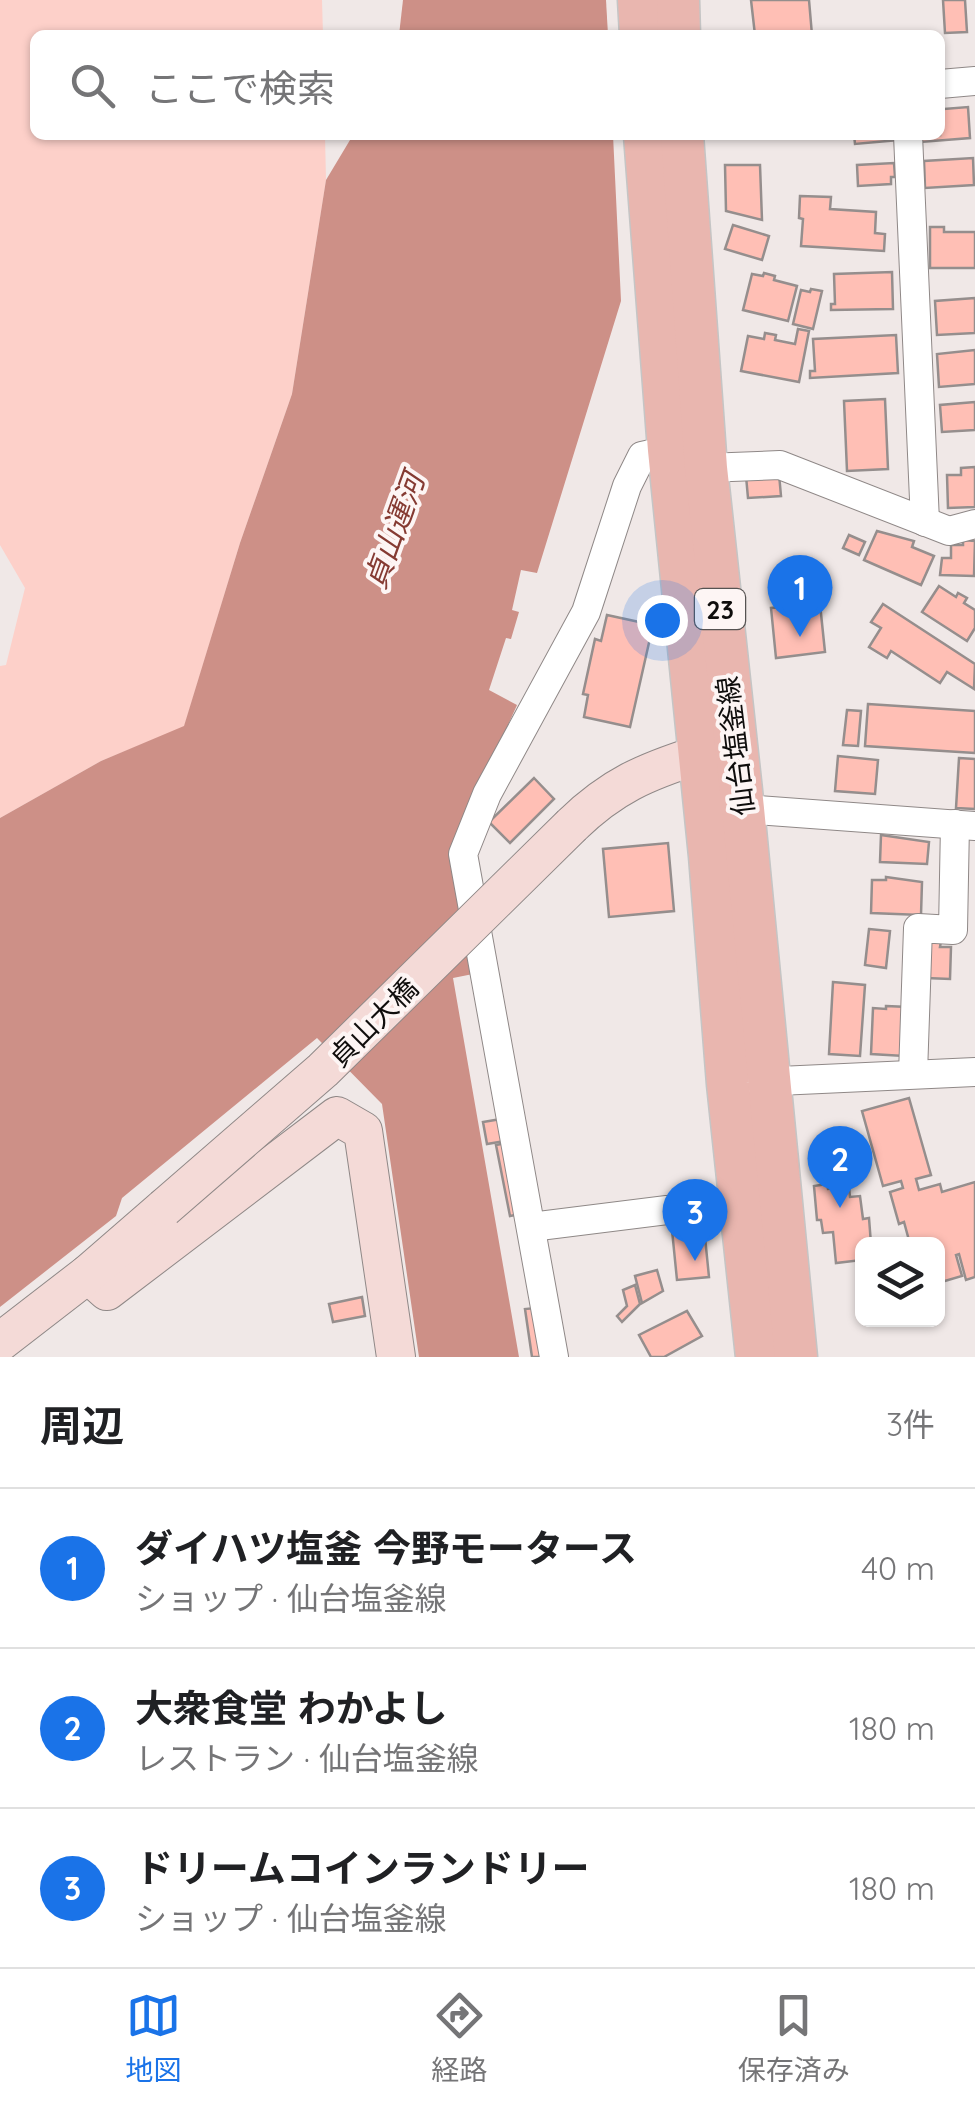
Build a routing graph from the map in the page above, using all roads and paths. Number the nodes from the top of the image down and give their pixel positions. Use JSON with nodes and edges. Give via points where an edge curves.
{"nodes":[{"id":1,"x":639,"y":0,"type":"edge"},
{"id":2,"x":678,"y":0,"type":"edge"},
{"id":3,"x":640,"y":30,"type":"edge"},
{"id":4,"x":679,"y":30,"type":"edge"},
{"id":5,"x":975,"y":81,"type":"edge"},
{"id":6,"x":945,"y":84,"type":"edge"},
{"id":7,"x":646,"y":140,"type":"edge"},
{"id":8,"x":682,"y":140,"type":"edge"},
{"id":9,"x":908,"y":140,"type":"edge"},
{"id":10,"x":687,"y":459,"type":"junction"},
{"id":11,"x":925,"y":522,"type":"junction"},
{"id":12,"x":975,"y":524,"type":"edge"},
{"id":13,"x":728,"y":692,"type":"junction"},
{"id":14,"x":698,"y":755,"type":"junction"},
{"id":15,"x":743,"y":809,"type":"junction"},
{"id":16,"x":965,"y":825,"type":"edge"},
{"id":17,"x":975,"y":1072,"type":"edge"},
{"id":18,"x":913,"y":1074,"type":"junction"},
{"id":19,"x":770,"y":1081,"type":"junction"},
{"id":20,"x":728,"y":1084,"type":"junction"},
{"id":21,"x":743,"y":1207,"type":"junction"},
{"id":22,"x":531,"y":1227,"type":"junction"},
{"id":23,"x":88,"y":1274,"type":"junction"},
{"id":24,"x":0,"y":1342,"type":"edge"},
{"id":25,"x":396,"y":1357,"type":"edge"},
{"id":26,"x":554,"y":1357,"type":"edge"},
{"id":27,"x":758,"y":1357,"type":"edge"},
{"id":28,"x":796,"y":1357,"type":"edge"}],
"edges":[{"from":1,"to":3,"type":"main road"},
{"from":2,"to":4,"type":"main road"},
{"from":5,"to":6,"type":"street"},
{"from":7,"to":10,"type":"main road","name":"仙台塩釜線","number":"23"},
{"from":8,"to":10,"type":"main road","name":"仙台塩釜線","number":"23"},
{"from":9,"to":11,"type":"street"},
{"from":10,"to":11,"type":"street","via":[[780,465]]},
{"from":10,"to":13,"type":"main road","name":"仙台塩釜線","number":"23"},
{"from":10,"to":14,"type":"main road","name":"仙台塩釜線","number":"23"},
{"from":10,"to":22,"type":"street","via":[[642,456],[586,612],[487,794],[463,854]]},
{"from":11,"to":12,"type":"street","via":[[948,531]]},
{"from":13,"to":14,"type":"street"},
{"from":13,"to":15,"type":"main road","name":"仙台塩釜線","number":"23"},
{"from":14,"to":15,"type":"street"},
{"from":14,"to":20,"type":"main road","name":"仙台塩釜線","number":"23"},
{"from":14,"to":23,"type":"street","name":"貞山大橋","bridge":true,"via":[[600,798],[324,1070]]},
{"from":15,"to":16,"type":"street"},
{"from":15,"to":19,"type":"main road","name":"仙台塩釜線","number":"23"},
{"from":16,"to":18,"type":"street","via":[[952,930],[918,928]]},
{"from":17,"to":18,"type":"street"},
{"from":18,"to":19,"type":"street"},
{"from":19,"to":20,"type":"street"},
{"from":19,"to":28,"type":"main road","name":"仙台塩釜線","number":"23"},
{"from":20,"to":21,"type":"main road","name":"仙台塩釜線","number":"23"},
{"from":21,"to":22,"type":"street"},
{"from":21,"to":27,"type":"main road","name":"仙台塩釜線","number":"23"},
{"from":22,"to":26,"type":"street"},
{"from":23,"to":24,"type":"street","name":"貞山大橋"},
{"from":23,"to":25,"type":"street","via":[[108,1291],[337,1116],[363,1131]]}]}
